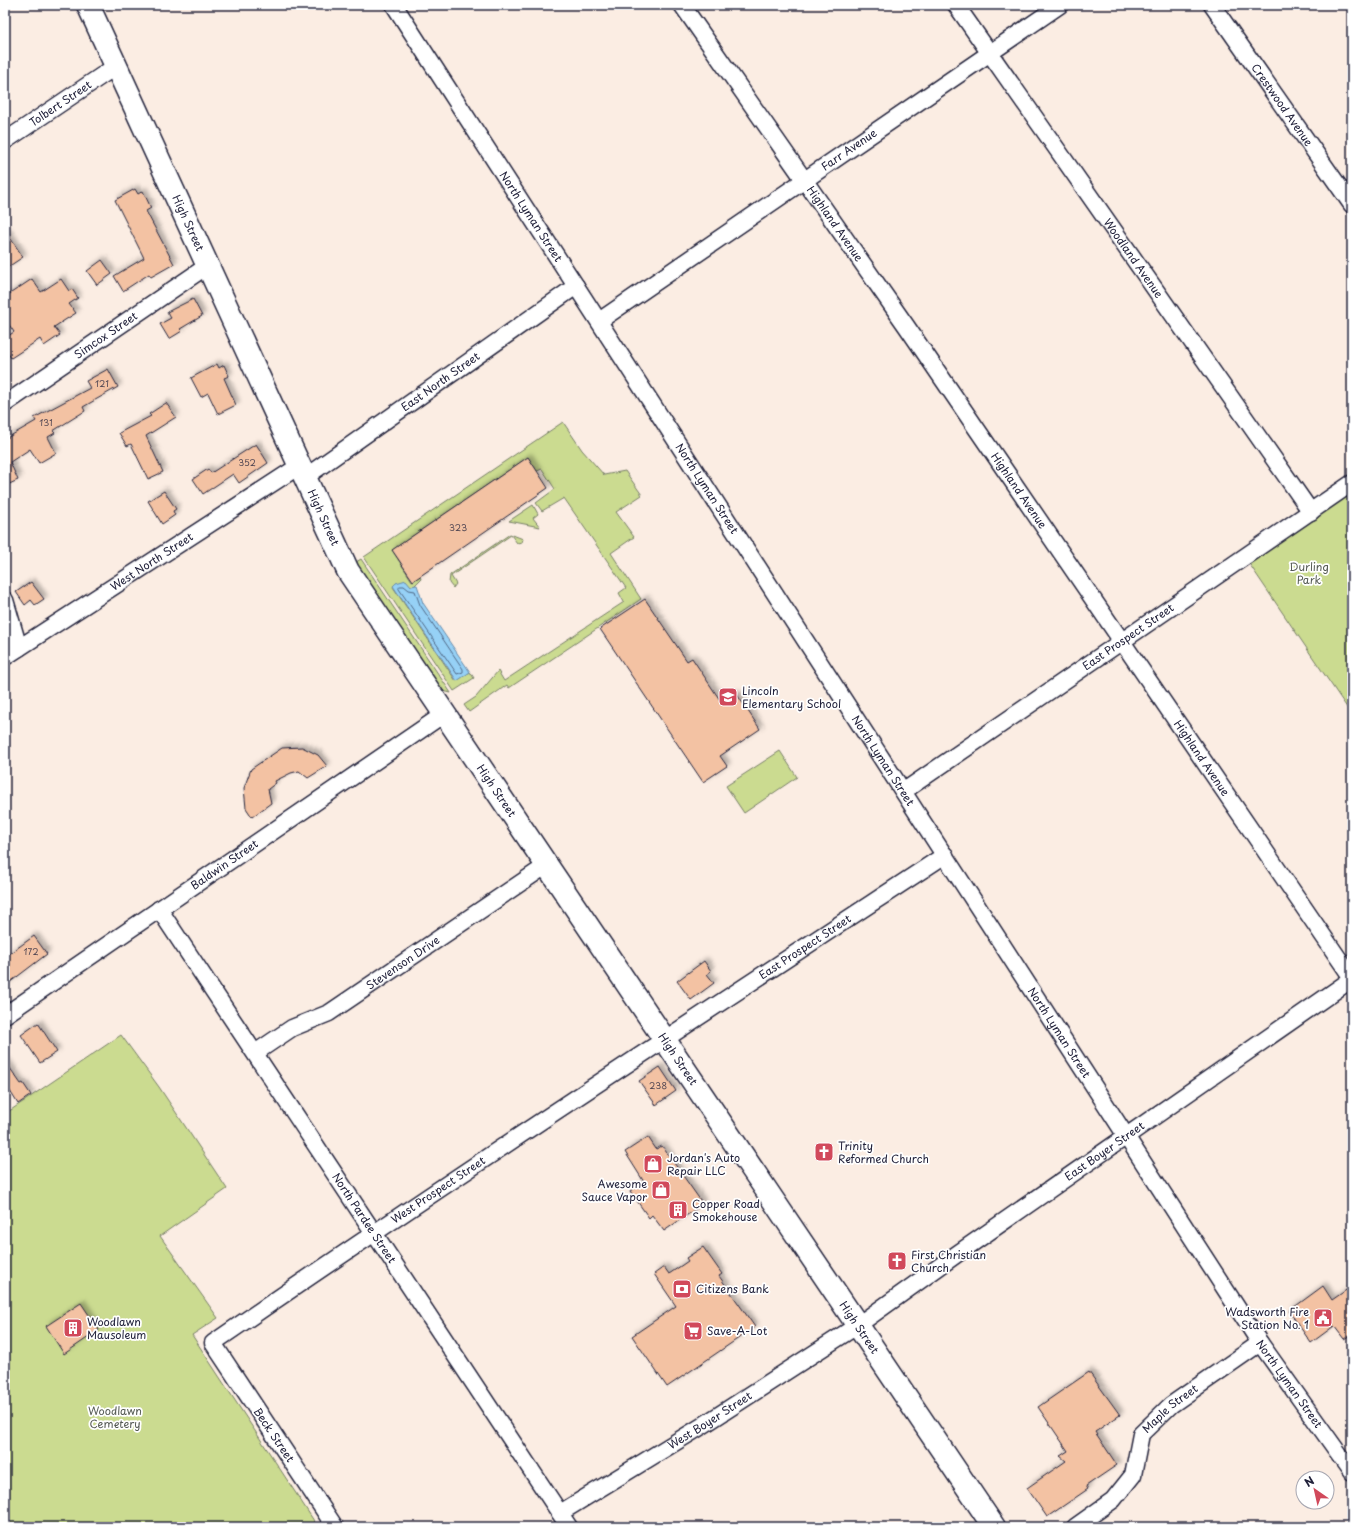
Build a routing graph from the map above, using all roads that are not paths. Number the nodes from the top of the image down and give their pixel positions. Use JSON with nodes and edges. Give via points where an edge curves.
{"nodes":[{"id":1,"x":88,"y":5,"type":"edge"},
{"id":2,"x":394,"y":5,"type":"edge"},
{"id":3,"x":682,"y":5,"type":"edge"},
{"id":4,"x":956,"y":5,"type":"edge"},
{"id":5,"x":1060,"y":5,"type":"edge"},
{"id":6,"x":1212,"y":5,"type":"edge"},
{"id":7,"x":990,"y":53,"type":"junction"},
{"id":8,"x":116,"y":66,"type":"junction"},
{"id":9,"x":5,"y":141,"type":"edge"},
{"id":10,"x":804,"y":180,"type":"junction"},
{"id":11,"x":1352,"y":205,"type":"edge"},
{"id":12,"x":207,"y":266,"type":"junction"},
{"id":13,"x":576,"y":286,"type":"junction"},
{"id":14,"x":599,"y":321,"type":"junction"},
{"id":15,"x":5,"y":404,"type":"edge"},
{"id":16,"x":302,"y":472,"type":"junction"},
{"id":17,"x":1352,"y":484,"type":"edge"},
{"id":18,"x":1311,"y":512,"type":"junction"},
{"id":19,"x":5,"y":600,"type":"edge"},
{"id":20,"x":1122,"y":641,"type":"junction"},
{"id":21,"x":19,"y":648,"type":"junction"},
{"id":22,"x":5,"y":657,"type":"edge"},
{"id":23,"x":444,"y":714,"type":"junction"},
{"id":24,"x":904,"y":791,"type":"junction"},
{"id":25,"x":945,"y":855,"type":"junction"},
{"id":26,"x":547,"y":865,"type":"junction"},
{"id":27,"x":159,"y":909,"type":"junction"},
{"id":28,"x":1352,"y":978,"type":"edge"},
{"id":29,"x":5,"y":1015,"type":"edge"},
{"id":30,"x":665,"y":1039,"type":"junction"},
{"id":31,"x":255,"y":1053,"type":"junction"},
{"id":32,"x":1126,"y":1136,"type":"junction"},
{"id":33,"x":374,"y":1232,"type":"junction"},
{"id":34,"x":858,"y":1325,"type":"junction"},
{"id":35,"x":213,"y":1343,"type":"joint"},
{"id":36,"x":1260,"y":1343,"type":"junction"},
{"id":37,"x":1352,"y":1472,"type":"edge"},
{"id":38,"x":560,"y":1513,"type":"junction"},
{"id":39,"x":335,"y":1527,"type":"edge"},
{"id":40,"x":569,"y":1527,"type":"edge"},
{"id":41,"x":994,"y":1527,"type":"edge"},
{"id":42,"x":1075,"y":1527,"type":"edge"}],
"edges":[{"from":1,"to":8,"type":"main road","name":"High Street"},
{"from":2,"to":13,"type":"street","name":"North Lyman Street"},
{"from":3,"to":10,"type":"street","name":"Highland Avenue"},
{"from":4,"to":7,"type":"street","name":"Woodland Avenue"},
{"from":5,"to":7,"type":"street","name":"Farr Avenue"},
{"from":6,"to":11,"type":"street","name":"Crestwood Avenue"},
{"from":7,"to":10,"type":"street","name":"Farr Avenue"},
{"from":7,"to":18,"type":"street","name":"Woodland Avenue"},
{"from":8,"to":9,"type":"street","name":"Tolbert Street"},
{"from":8,"to":12,"type":"main road","name":"High Street"},
{"from":10,"to":14,"type":"street","name":"Farr Avenue"},
{"from":10,"to":20,"type":"street","name":"Highland Avenue"},
{"from":12,"to":15,"type":"street","name":"Simcox Street"},
{"from":12,"to":16,"type":"main road","name":"High Street"},
{"from":13,"to":14,"type":"street","name":"North Lyman Street"},
{"from":13,"to":16,"type":"street","name":"East North Street"},
{"from":14,"to":24,"type":"street","name":"North Lyman Street"},
{"from":16,"to":21,"type":"street","name":"West North Street"},
{"from":16,"to":23,"type":"main road","name":"High Street","via":[[348,571]]},
{"from":17,"to":18,"type":"street","name":"East Prospect Street"},
{"from":18,"to":20,"type":"street","name":"East Prospect Street"},
{"from":19,"to":21,"type":"street"},
{"from":20,"to":24,"type":"street","name":"East Prospect Street"},
{"from":20,"to":28,"type":"street","name":"Highland Avenue"},
{"from":21,"to":22,"type":"street","name":"West North Street"},
{"from":23,"to":26,"type":"main road","name":"High Street"},
{"from":23,"to":27,"type":"street","name":"Baldwin Street"},
{"from":24,"to":25,"type":"street","name":"North Lyman Street"},
{"from":25,"to":30,"type":"street","name":"East Prospect Street"},
{"from":25,"to":32,"type":"street","name":"North Lyman Street"},
{"from":26,"to":30,"type":"main road","name":"High Street"},
{"from":26,"to":31,"type":"street","name":"Stevenson Drive","via":[[329,1013],[292,1028]]},
{"from":27,"to":29,"type":"street","name":"Baldwin Street"},
{"from":27,"to":31,"type":"street","name":"North Pardee Street"},
{"from":28,"to":32,"type":"street","name":"East Boyer Street"},
{"from":30,"to":33,"type":"street","name":"West Prospect Street"},
{"from":30,"to":34,"type":"main road","name":"High Street"},
{"from":31,"to":33,"type":"street","name":"North Pardee Street"},
{"from":32,"to":34,"type":"street","name":"East Boyer Street"},
{"from":32,"to":36,"type":"street","name":"North Lyman Street"},
{"from":33,"to":35,"type":"street","name":"West Prospect Street"},
{"from":33,"to":38,"type":"street","name":"North Pardee Street"},
{"from":34,"to":38,"type":"street","name":"West Boyer Street","via":[[702,1426]]},
{"from":34,"to":41,"type":"main road","name":"High Street"},
{"from":35,"to":39,"type":"street","name":"Beck Street"},
{"from":36,"to":37,"type":"street","name":"North Lyman Street"},
{"from":36,"to":42,"type":"street","name":"Maple Street","via":[[1171,1405],[1140,1434],[1133,1474],[1113,1500]]},
{"from":38,"to":40,"type":"street","name":"North Pardee Street"}]}
